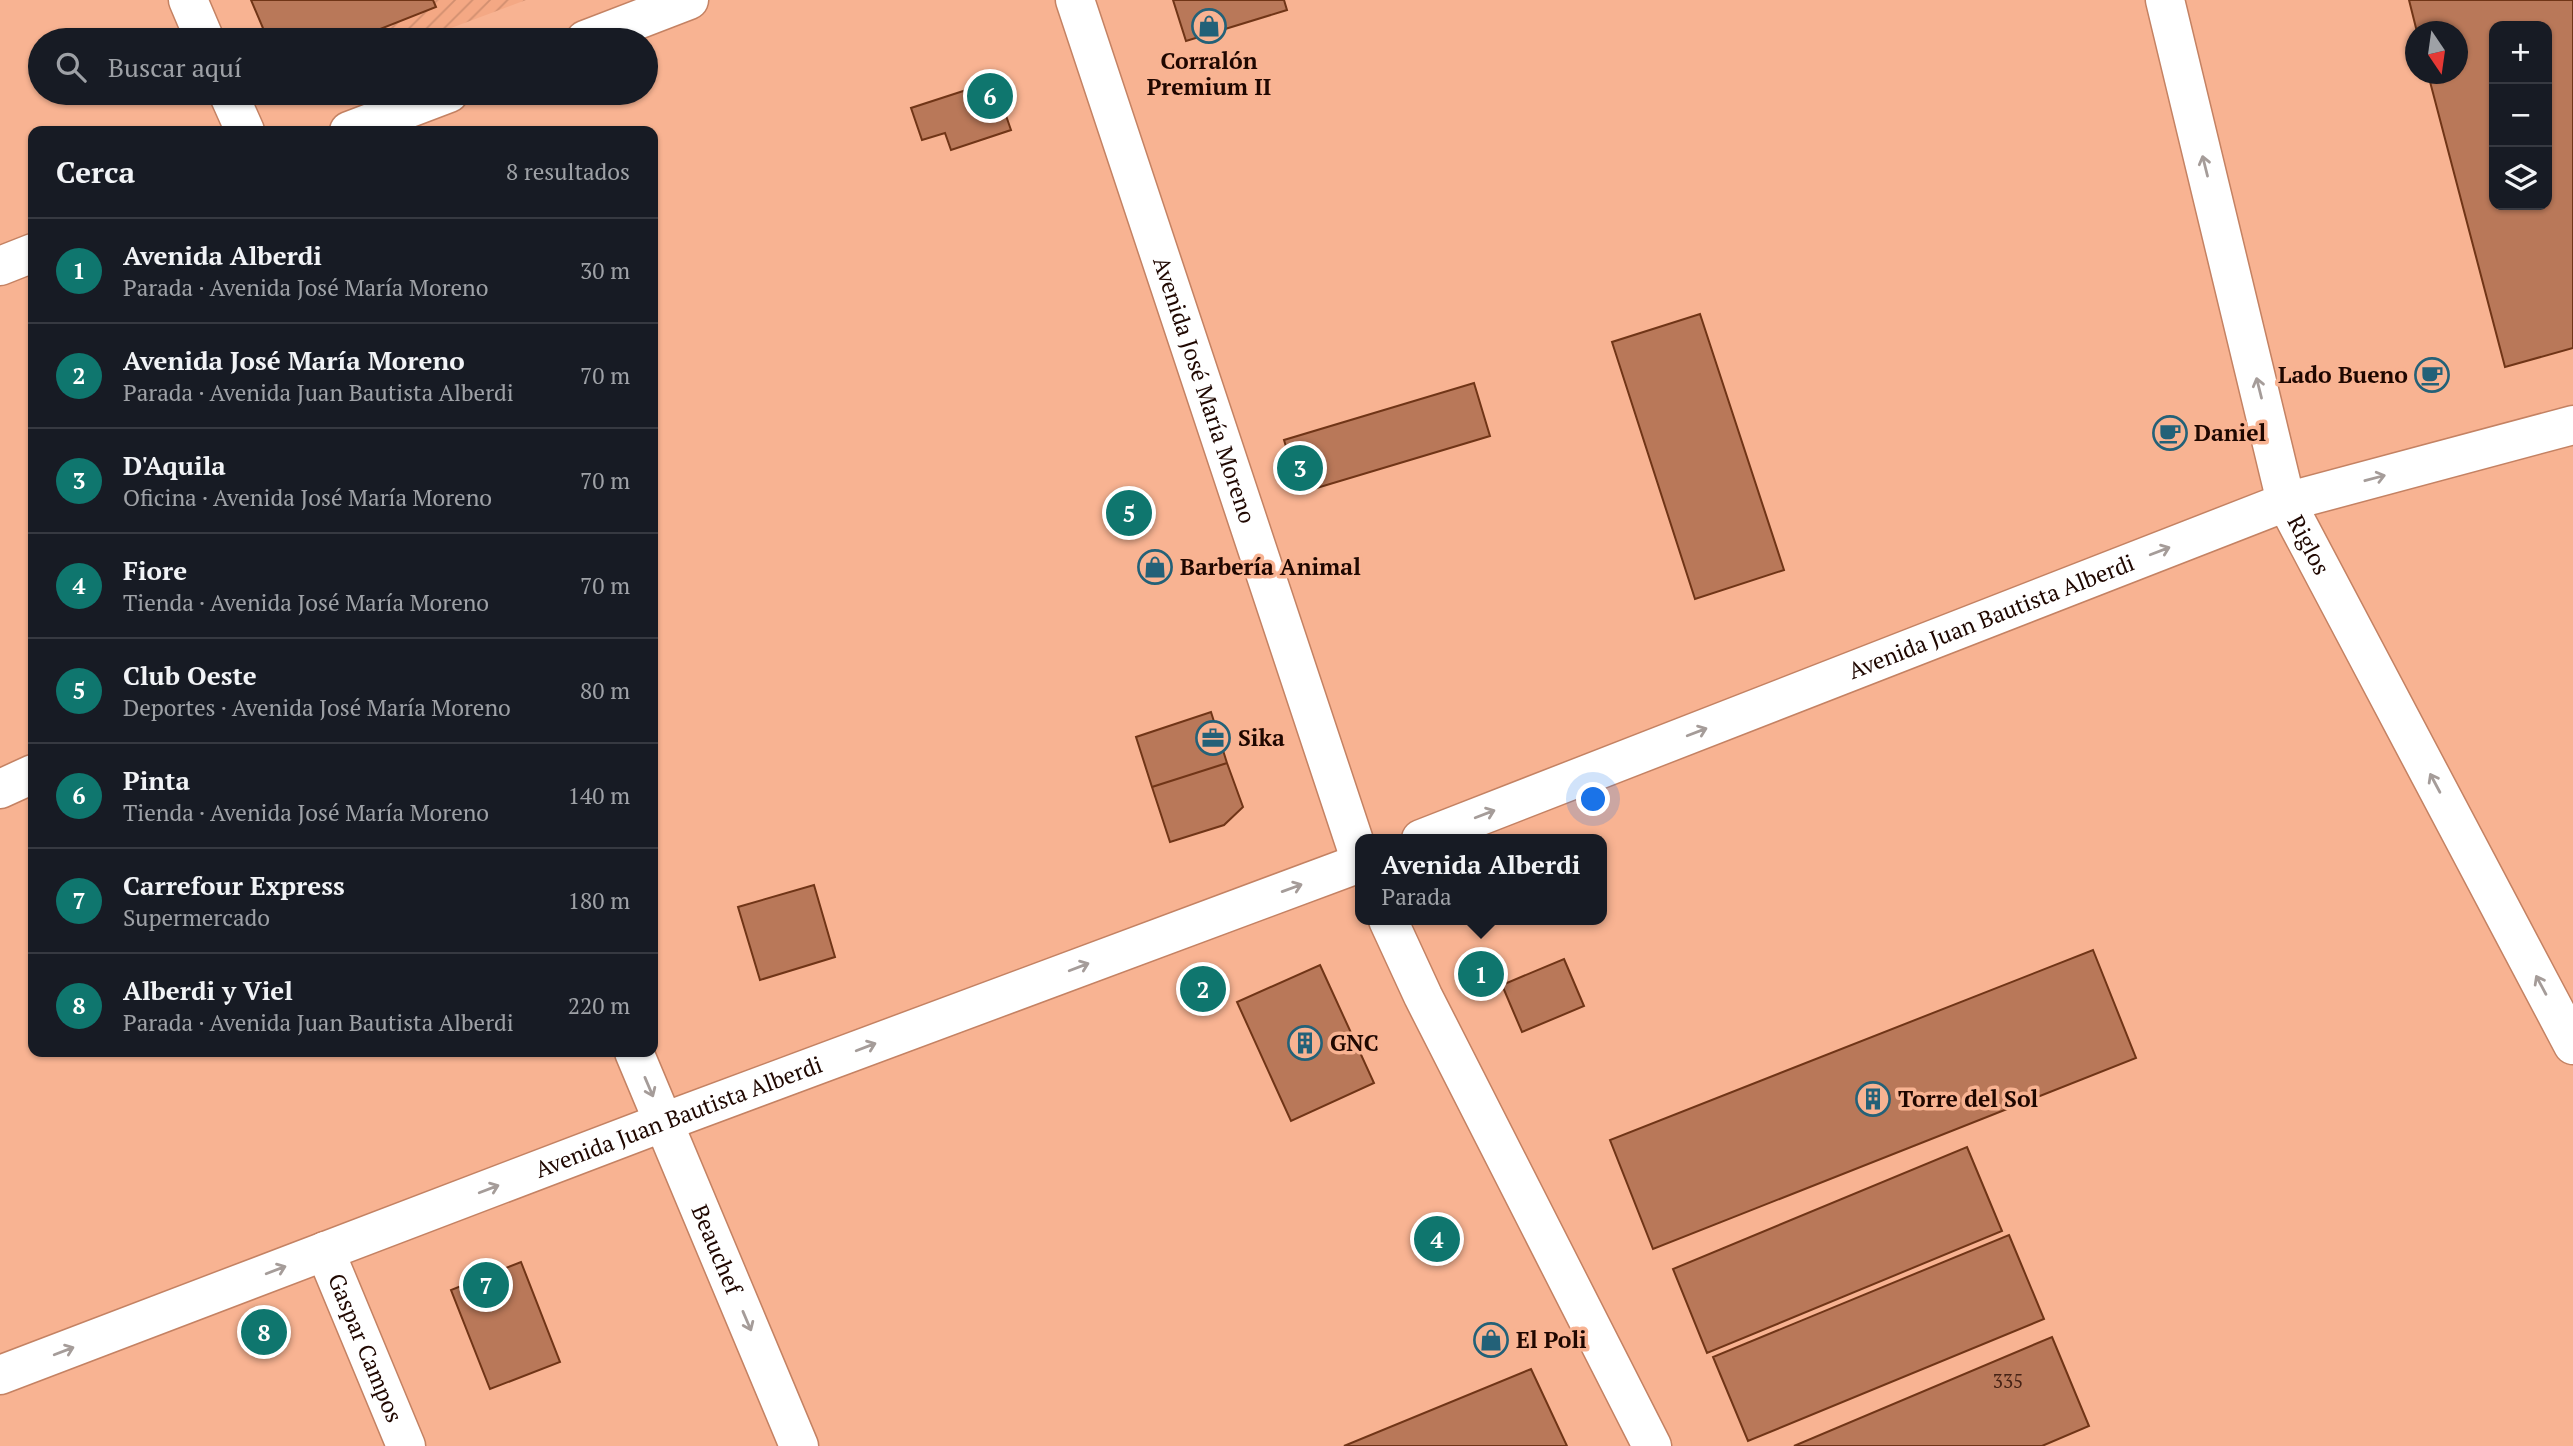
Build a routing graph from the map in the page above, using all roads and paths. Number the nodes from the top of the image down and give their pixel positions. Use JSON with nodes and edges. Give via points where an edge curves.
{"nodes":[{"id":1,"x":188,"y":0,"type":"edge"},
{"id":2,"x":689,"y":0,"type":"edge"},
{"id":3,"x":1075,"y":0,"type":"edge"},
{"id":4,"x":2165,"y":0,"type":"edge"},
{"id":5,"x":200,"y":28,"type":"edge"},
{"id":6,"x":616,"y":28,"type":"edge"},
{"id":7,"x":233,"y":105,"type":"edge"},
{"id":8,"x":417,"y":105,"type":"edge"},
{"id":9,"x":243,"y":126,"type":"edge"},
{"id":10,"x":362,"y":126,"type":"edge"},
{"id":11,"x":28,"y":255,"type":"edge"},
{"id":12,"x":0,"y":266,"type":"edge"},
{"id":13,"x":2573,"y":425,"type":"edge"},
{"id":14,"x":2286,"y":502,"type":"junction"},
{"id":15,"x":28,"y":776,"type":"edge"},
{"id":16,"x":0,"y":789,"type":"edge"},
{"id":17,"x":1434,"y":834,"type":"edge"},
{"id":18,"x":1355,"y":846,"type":"edge"},
{"id":19,"x":1355,"y":863,"type":"edge"},
{"id":20,"x":1390,"y":925,"type":"edge"},
{"id":21,"x":2573,"y":1045,"type":"edge"},
{"id":22,"x":636,"y":1057,"type":"edge"},
{"id":23,"x":664,"y":1122,"type":"junction"},
{"id":24,"x":325,"y":1251,"type":"junction"},
{"id":25,"x":0,"y":1375,"type":"edge"},
{"id":26,"x":406,"y":1446,"type":"edge"},
{"id":27,"x":799,"y":1446,"type":"edge"},
{"id":28,"x":1652,"y":1446,"type":"edge"}],
"edges":[{"from":1,"to":5,"type":"main road"},
{"from":2,"to":6,"type":"main road"},
{"from":3,"to":18,"type":"main road","name":"Avenida José María Moreno"},
{"from":14,"to":4,"type":"main road","name":"Riglos","one_way":true},
{"from":7,"to":9,"type":"main road"},
{"from":8,"to":10,"type":"main road"},
{"from":11,"to":12,"type":"main road"},
{"from":14,"to":13,"type":"main road","name":"Avenida Juan Bautista Alberdi","one_way":true},
{"from":17,"to":14,"type":"main road","name":"Avenida Juan Bautista Alberdi","one_way":true},
{"from":21,"to":14,"type":"main road","name":"Riglos","one_way":true},
{"from":15,"to":16,"type":"main road"},
{"from":23,"to":19,"type":"main road","name":"Avenida Juan Bautista Alberdi","one_way":true},
{"from":20,"to":28,"type":"main road"},
{"from":22,"to":23,"type":"main road","name":"Beauchef","one_way":true},
{"from":24,"to":23,"type":"main road","name":"Avenida Juan Bautista Alberdi","one_way":true},
{"from":23,"to":27,"type":"main road","name":"Beauchef","one_way":true},
{"from":25,"to":24,"type":"main road","name":"Avenida Juan Bautista Alberdi","one_way":true},
{"from":24,"to":26,"type":"main road","name":"Gaspar Campos"}]}
